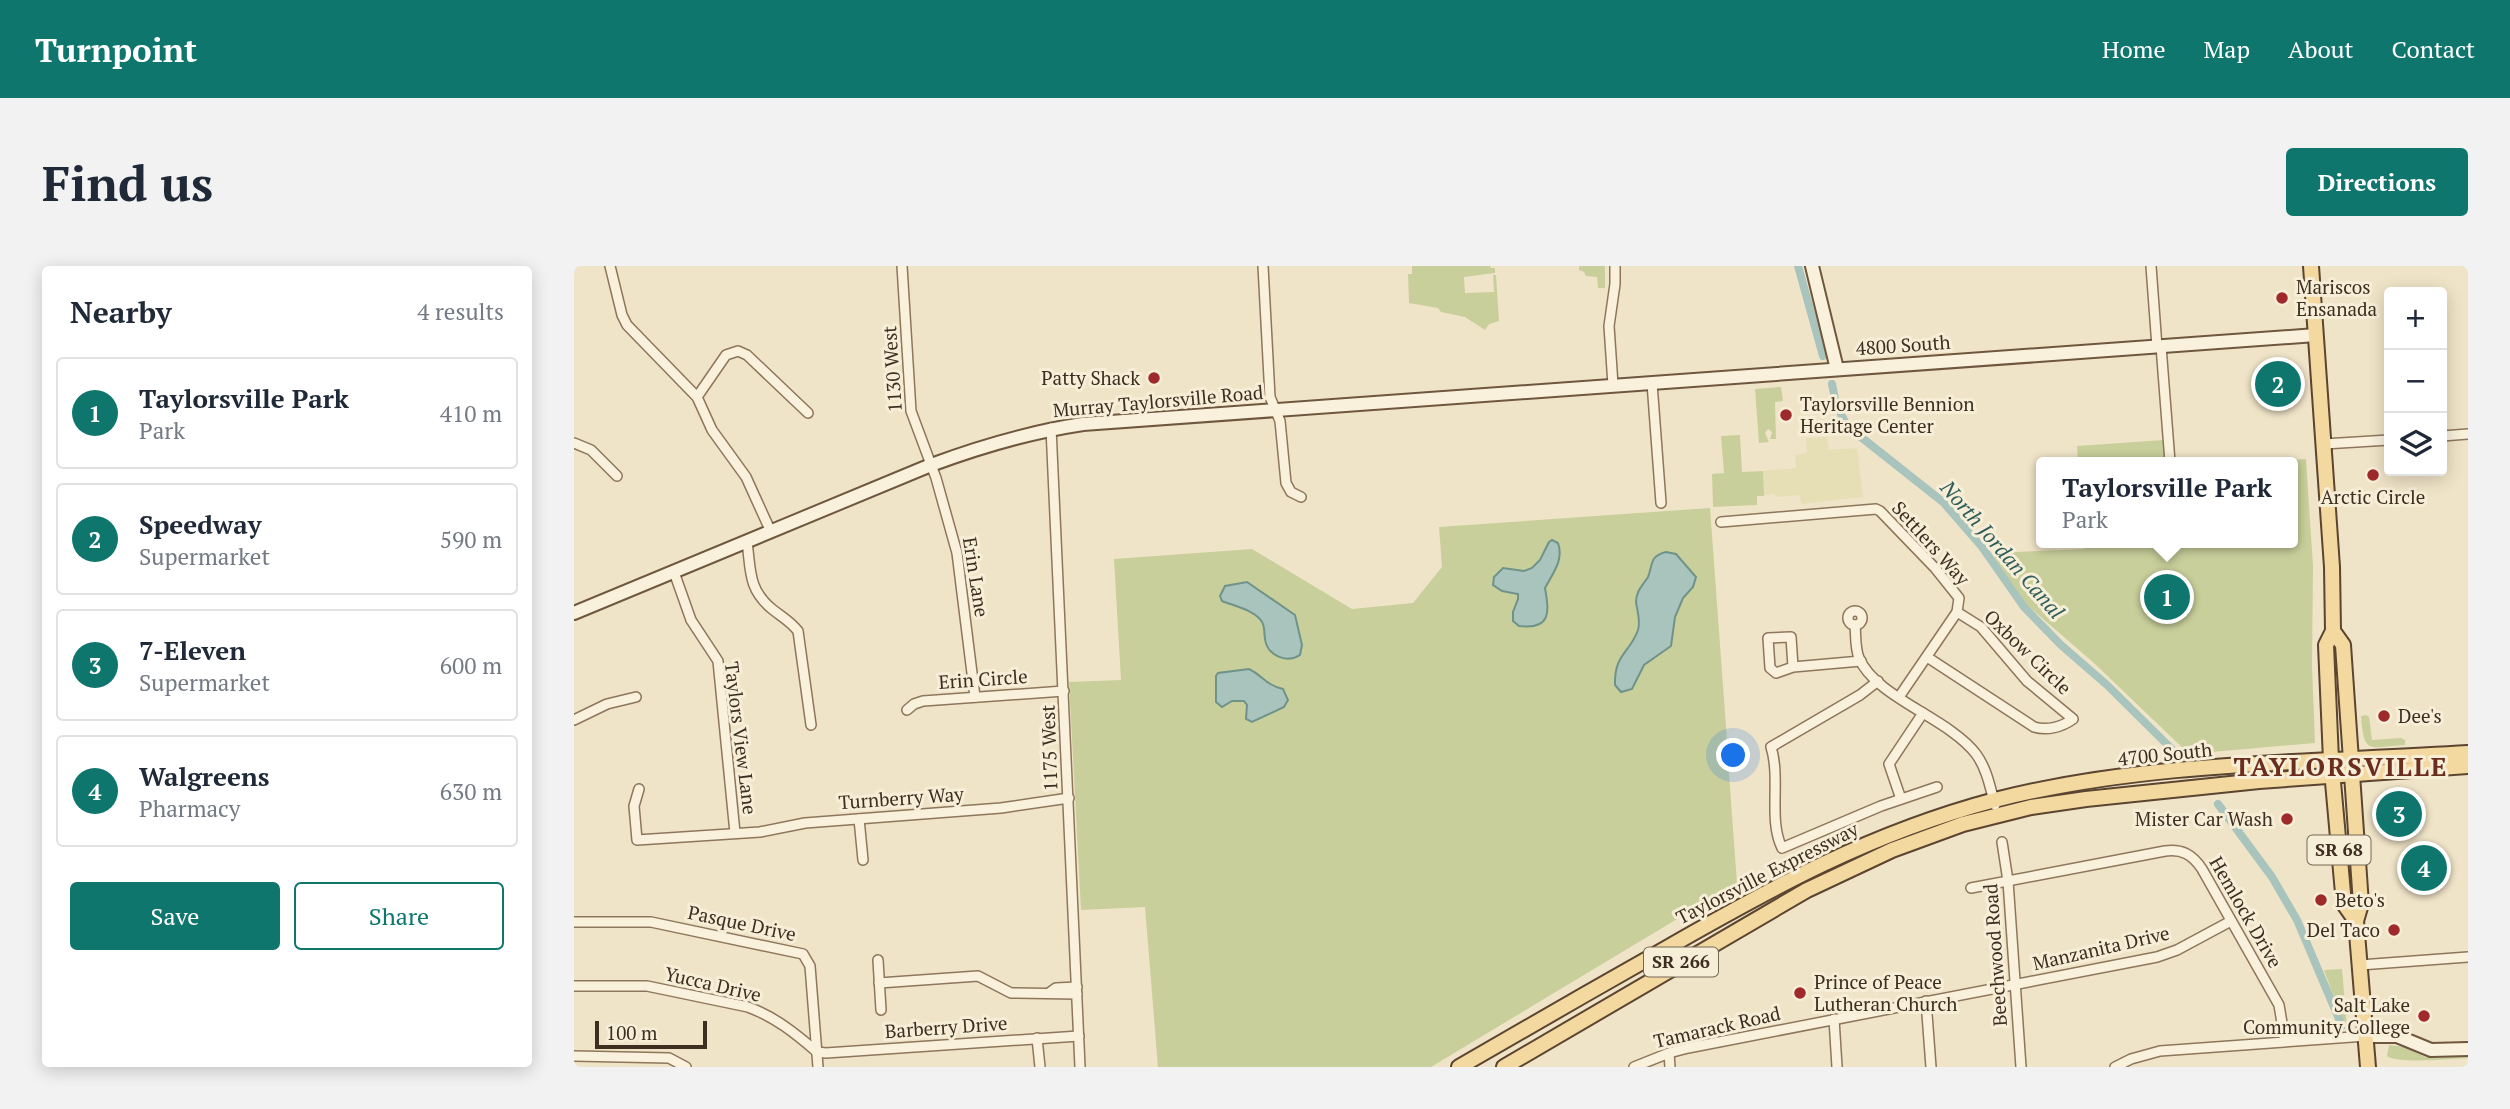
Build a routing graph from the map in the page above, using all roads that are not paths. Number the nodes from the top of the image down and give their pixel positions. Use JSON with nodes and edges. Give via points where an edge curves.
{"nodes":[{"id":1,"x":610,"y":266,"type":"edge"},
{"id":2,"x":902,"y":266,"type":"edge"},
{"id":3,"x":1263,"y":266,"type":"edge"},
{"id":4,"x":1615,"y":266,"type":"edge"},
{"id":5,"x":1812,"y":266,"type":"edge"},
{"id":6,"x":2151,"y":266,"type":"edge"},
{"id":7,"x":2311,"y":266,"type":"edge"},
{"id":8,"x":2316,"y":335,"type":"junction"},
{"id":9,"x":2159,"y":347,"type":"junction"},
{"id":10,"x":1837,"y":369,"type":"junction"},
{"id":11,"x":1653,"y":383,"type":"junction"},
{"id":12,"x":1613,"y":386,"type":"junction"},
{"id":13,"x":697,"y":397,"type":"junction"},
{"id":14,"x":1276,"y":410,"type":"junction"},
{"id":15,"x":808,"y":413,"type":"dead end"},
{"id":16,"x":1051,"y":428,"type":"junction"},
{"id":17,"x":2468,"y":434,"type":"edge"},
{"id":18,"x":2447,"y":436,"type":"edge"},
{"id":19,"x":2384,"y":439,"type":"edge"},
{"id":20,"x":574,"y":443,"type":"edge"},
{"id":21,"x":2324,"y":444,"type":"junction"},
{"id":22,"x":2170,"y":457,"type":"edge"},
{"id":23,"x":931,"y":465,"type":"junction"},
{"id":24,"x":617,"y":475,"type":"dead end"},
{"id":25,"x":1301,"y":497,"type":"dead end"},
{"id":26,"x":1661,"y":503,"type":"dead end"},
{"id":27,"x":1721,"y":522,"type":"dead end"},
{"id":28,"x":771,"y":533,"type":"junction"},
{"id":29,"x":747,"y":542,"type":"junction"},
{"id":30,"x":674,"y":572,"type":"junction"},
{"id":31,"x":1957,"y":611,"type":"junction"},
{"id":32,"x":574,"y":613,"type":"edge"},
{"id":33,"x":1855,"y":625,"type":"dead end"},
{"id":34,"x":2333,"y":631,"type":"junction"},
{"id":35,"x":1927,"y":657,"type":"junction"},
{"id":36,"x":1861,"y":661,"type":"junction"},
{"id":37,"x":1793,"y":667,"type":"dead end"},
{"id":38,"x":1878,"y":681,"type":"junction"},
{"id":39,"x":1064,"y":691,"type":"junction"},
{"id":40,"x":636,"y":697,"type":"dead end"},
{"id":41,"x":975,"y":697,"type":"junction"},
{"id":42,"x":1899,"y":697,"type":"junction"},
{"id":43,"x":907,"y":710,"type":"dead end"},
{"id":44,"x":1923,"y":713,"type":"junction"},
{"id":45,"x":574,"y":720,"type":"edge"},
{"id":46,"x":811,"y":725,"type":"dead end"},
{"id":47,"x":2468,"y":753,"type":"edge"},
{"id":48,"x":2351,"y":759,"type":"junction"},
{"id":49,"x":2468,"y":766,"type":"edge"},
{"id":50,"x":2332,"y":768,"type":"junction"},
{"id":51,"x":2352,"y":775,"type":"junction"},
{"id":52,"x":1937,"y":787,"type":"dead end"},
{"id":53,"x":639,"y":789,"type":"dead end"},
{"id":54,"x":1069,"y":798,"type":"junction"},
{"id":55,"x":1901,"y":799,"type":"junction"},
{"id":56,"x":1996,"y":808,"type":"junction"},
{"id":57,"x":859,"y":819,"type":"junction"},
{"id":58,"x":735,"y":833,"type":"junction"},
{"id":59,"x":2002,"y":842,"type":"dead end"},
{"id":60,"x":863,"y":860,"type":"dead end"},
{"id":61,"x":2008,"y":881,"type":"junction"},
{"id":62,"x":1971,"y":888,"type":"dead end"},
{"id":63,"x":2356,"y":921,"type":"junction"},
{"id":64,"x":574,"y":922,"type":"edge"},
{"id":65,"x":2231,"y":922,"type":"junction"},
{"id":66,"x":2468,"y":957,"type":"edge"},
{"id":67,"x":878,"y":960,"type":"dead end"},
{"id":68,"x":2360,"y":965,"type":"junction"},
{"id":69,"x":879,"y":983,"type":"junction"},
{"id":70,"x":2015,"y":984,"type":"junction"},
{"id":71,"x":574,"y":986,"type":"edge"},
{"id":72,"x":1077,"y":990,"type":"junction"},
{"id":73,"x":1926,"y":1001,"type":"junction"},
{"id":74,"x":881,"y":1010,"type":"dead end"},
{"id":75,"x":1834,"y":1019,"type":"junction"},
{"id":76,"x":1079,"y":1035,"type":"junction"},
{"id":77,"x":2366,"y":1036,"type":"junction"},
{"id":78,"x":1037,"y":1038,"type":"junction"},
{"id":79,"x":2285,"y":1041,"type":"junction"},
{"id":80,"x":2468,"y":1049,"type":"edge"},
{"id":81,"x":817,"y":1052,"type":"junction"},
{"id":82,"x":1669,"y":1053,"type":"junction"},
{"id":83,"x":574,"y":1056,"type":"edge"},
{"id":84,"x":686,"y":1067,"type":"edge"},
{"id":85,"x":818,"y":1067,"type":"edge"},
{"id":86,"x":1040,"y":1067,"type":"edge"},
{"id":87,"x":1080,"y":1067,"type":"edge"},
{"id":88,"x":1459,"y":1067,"type":"edge"},
{"id":89,"x":1504,"y":1067,"type":"edge"},
{"id":90,"x":1634,"y":1067,"type":"edge"},
{"id":91,"x":1670,"y":1067,"type":"edge"},
{"id":92,"x":1837,"y":1067,"type":"edge"},
{"id":93,"x":1931,"y":1067,"type":"edge"},
{"id":94,"x":2021,"y":1067,"type":"edge"},
{"id":95,"x":2115,"y":1067,"type":"edge"},
{"id":96,"x":2368,"y":1067,"type":"edge"}],
"edges":[{"from":1,"to":13,"type":"street","via":[[627,324]]},
{"from":2,"to":23,"type":"street","name":"1130 West","via":[[911,411]]},
{"from":3,"to":14,"type":"street","via":[[1270,397]]},
{"from":4,"to":12,"type":"street","via":[[1609,334]]},
{"from":5,"to":10,"type":"street"},
{"from":6,"to":9,"type":"street"},
{"from":7,"to":8,"type":"main road","number":"SR 68"},
{"from":8,"to":9,"type":"street"},
{"from":8,"to":21,"type":"main road","number":"SR 68"},
{"from":9,"to":10,"type":"street","name":"4800 South"},
{"from":9,"to":22,"type":"street"},
{"from":10,"to":11,"type":"street","name":"4800 South"},
{"from":11,"to":12,"type":"street","name":"Murray Taylorsville Road"},
{"from":11,"to":26,"type":"street"},
{"from":12,"to":14,"type":"street","name":"Murray Taylorsville Road"},
{"from":13,"to":15,"type":"street","via":[[726,355],[738,351]]},
{"from":13,"to":28,"type":"street","via":[[712,430],[746,477]]},
{"from":14,"to":16,"type":"street","name":"Murray Taylorsville Road"},
{"from":14,"to":25,"type":"street","via":[[1286,483]]},
{"from":16,"to":23,"type":"street","name":"Murray Taylorsville Road"},
{"from":16,"to":39,"type":"street","name":"1175 West"},
{"from":17,"to":18,"type":"street"},
{"from":19,"to":21,"type":"street"},
{"from":20,"to":24,"type":"street","via":[[591,450]]},
{"from":21,"to":34,"type":"main road","number":"SR 68"},
{"from":23,"to":28,"type":"street","name":"Murray Taylorsville Road"},
{"from":23,"to":41,"type":"street","name":"Erin Lane","via":[[957,553]]},
{"from":27,"to":31,"type":"street","name":"Settlers Way","via":[[1876,509],[1958,594]]},
{"from":28,"to":29,"type":"street","name":"Murray Taylorsville Road"},
{"from":29,"to":30,"type":"street","name":"Murray Taylorsville Road"},
{"from":29,"to":46,"type":"street","via":[[753,588],[798,631]]},
{"from":30,"to":32,"type":"street","name":"Murray Taylorsville Road"},
{"from":30,"to":58,"type":"street","name":"Taylors View Lane","via":[[691,620],[718,662]]},
{"from":31,"to":35,"type":"street","name":"Settlers Way"},
{"from":31,"to":35,"type":"street","name":"Oxbow Circle","via":[[1981,627],[2026,681],[2073,719],[2055,727],[2034,727]]},
{"from":33,"to":36,"type":"street"},
{"from":34,"to":48,"type":"main road","number":"SR 68","via":[[2343,645]]},
{"from":34,"to":50,"type":"main road","number":"SR 68","via":[[2326,645]]},
{"from":35,"to":42,"type":"street","name":"Settlers Way"},
{"from":36,"to":37,"type":"street"},
{"from":36,"to":38,"type":"street"},
{"from":38,"to":42,"type":"street"},
{"from":38,"to":55,"type":"street","via":[[1771,747],[1782,848]]},
{"from":39,"to":41,"type":"street","name":"Erin Circle"},
{"from":39,"to":54,"type":"street","name":"1175 West"},
{"from":40,"to":45,"type":"street","via":[[607,704]]},
{"from":41,"to":43,"type":"street","name":"Erin Circle","via":[[923,701]]},
{"from":42,"to":44,"type":"street"},
{"from":44,"to":55,"type":"street","via":[[1889,764]]},
{"from":44,"to":56,"type":"street","via":[[1958,736],[1975,754]]},
{"from":47,"to":48,"type":"main road","name":"4700 South","number":"SR 266"},
{"from":48,"to":50,"type":"main road","name":"4700 South","number":"SR 266"},
{"from":48,"to":51,"type":"main road","number":"SR 68"},
{"from":49,"to":51,"type":"main road","name":"4700 South","number":"SR 266"},
{"from":50,"to":51,"type":"main road","name":"4700 South","number":"SR 266"},
{"from":50,"to":56,"type":"main road","name":"4700 South","number":"SR 266","via":[[2231,766],[2112,778],[2056,787]]},
{"from":50,"to":63,"type":"main road","number":"SR 68","via":[[2344,904]]},
{"from":51,"to":63,"type":"main road","number":"SR 68","via":[[2361,904]]},
{"from":52,"to":55,"type":"street"},
{"from":53,"to":58,"type":"street","name":"Turnberry Way","via":[[634,806],[637,840]]},
{"from":54,"to":57,"type":"street","name":"Turnberry Way"},
{"from":54,"to":72,"type":"street","name":"1175 West"},
{"from":56,"to":88,"type":"main road","name":"Taylorsville Expressway","number":"SR 266","via":[[1895,831],[1809,869]]},
{"from":56,"to":89,"type":"main road","name":"Taylorsville Expressway","number":"SR 266","via":[[1807,890]]},
{"from":57,"to":58,"type":"street","name":"Turnberry Way"},
{"from":57,"to":60,"type":"street"},
{"from":59,"to":61,"type":"street","name":"Beechwood Road"},
{"from":61,"to":62,"type":"street","name":"Hemlock Drive"},
{"from":61,"to":65,"type":"street","name":"Hemlock Drive","via":[[2178,850],[2196,860]]},
{"from":61,"to":70,"type":"street","name":"Beechwood Road"},
{"from":63,"to":68,"type":"main road","number":"SR 68"},
{"from":64,"to":81,"type":"street","name":"Pasque Drive","via":[[651,922],[800,952],[810,966]]},
{"from":65,"to":70,"type":"street","name":"Manzanita Drive","via":[[2167,954]]},
{"from":65,"to":79,"type":"street","name":"Hemlock Drive","via":[[2279,1005]]},
{"from":66,"to":68,"type":"street"},
{"from":67,"to":69,"type":"street"},
{"from":68,"to":77,"type":"main road","number":"SR 68"},
{"from":69,"to":72,"type":"street","via":[[978,976],[1011,993],[1056,995]]},
{"from":69,"to":74,"type":"street"},
{"from":70,"to":73,"type":"street","name":"Tamarack Road"},
{"from":70,"to":94,"type":"street","name":"Beechwood Road"},
{"from":71,"to":81,"type":"street","name":"Yucca Drive","via":[[647,986],[748,1007],[784,1024]]},
{"from":72,"to":76,"type":"street","name":"1175 West"},
{"from":73,"to":75,"type":"street","name":"Tamarack Road"},
{"from":73,"to":93,"type":"street"},
{"from":75,"to":82,"type":"street","name":"Tamarack Road"},
{"from":75,"to":92,"type":"street"},
{"from":76,"to":78,"type":"street","name":"Barberry Drive"},
{"from":76,"to":87,"type":"street","name":"1175 West"},
{"from":77,"to":79,"type":"street"},
{"from":77,"to":80,"type":"street","via":[[2397,1036],[2431,1050]]},
{"from":77,"to":96,"type":"main road","number":"SR 68"},
{"from":78,"to":81,"type":"street","name":"Barberry Drive"},
{"from":78,"to":86,"type":"street"},
{"from":79,"to":95,"type":"street","via":[[2160,1051]]},
{"from":81,"to":85,"type":"street"},
{"from":82,"to":90,"type":"street","name":"Tamarack Road"},
{"from":82,"to":91,"type":"street"},
{"from":83,"to":84,"type":"street","via":[[669,1059]]}]}
